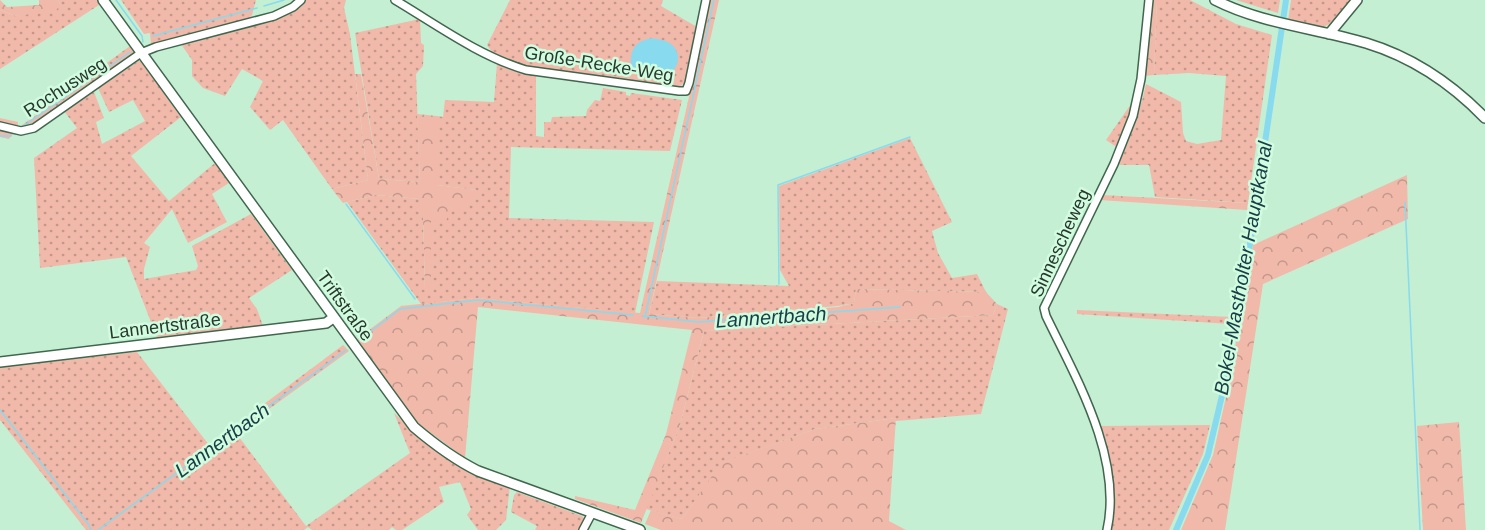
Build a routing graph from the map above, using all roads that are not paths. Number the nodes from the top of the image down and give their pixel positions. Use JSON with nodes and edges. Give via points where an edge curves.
{"nodes":[{"id":1,"x":104,"y":0,"type":"edge"},
{"id":2,"x":301,"y":0,"type":"edge"},
{"id":3,"x":395,"y":0,"type":"edge"},
{"id":4,"x":706,"y":0,"type":"edge"},
{"id":5,"x":1149,"y":0,"type":"edge"},
{"id":6,"x":1215,"y":0,"type":"edge"},
{"id":7,"x":1357,"y":0,"type":"edge"},
{"id":8,"x":1329,"y":34,"type":"junction"},
{"id":9,"x":141,"y":53,"type":"junction"},
{"id":10,"x":1485,"y":118,"type":"edge"},
{"id":11,"x":0,"y":126,"type":"edge"},
{"id":12,"x":333,"y":318,"type":"junction"},
{"id":13,"x":0,"y":362,"type":"edge"},
{"id":14,"x":592,"y":513,"type":"junction"},
{"id":15,"x":583,"y":530,"type":"edge"},
{"id":16,"x":640,"y":530,"type":"edge"},
{"id":17,"x":1107,"y":530,"type":"edge"}],
"edges":[{"from":1,"to":9,"type":"street","name":"Triftstraße"},
{"from":2,"to":9,"type":"street","name":"Rochusweg","via":[[274,16]]},
{"from":3,"to":4,"type":"street","name":"Große-Recke-Weg","via":[[511,66],[686,91]]},
{"from":5,"to":17,"type":"street","name":"Sinnescheweg","via":[[1133,116],[1044,308],[1085,396],[1105,455],[1109,488]]},
{"from":6,"to":8,"type":"street","via":[[1242,12]]},
{"from":7,"to":8,"type":"street"},
{"from":8,"to":10,"type":"street","via":[[1366,43],[1416,64],[1466,99]]},
{"from":9,"to":11,"type":"street","name":"Rochusweg","via":[[34,128],[21,131]]},
{"from":9,"to":12,"type":"street","name":"Triftstraße"},
{"from":12,"to":13,"type":"street","name":"Lannertstraße","via":[[326,323]]},
{"from":12,"to":14,"type":"street","name":"Triftstraße","via":[[399,409],[434,444],[478,471]]},
{"from":14,"to":15,"type":"street"},
{"from":14,"to":16,"type":"street","name":"Triftstraße"}]}
